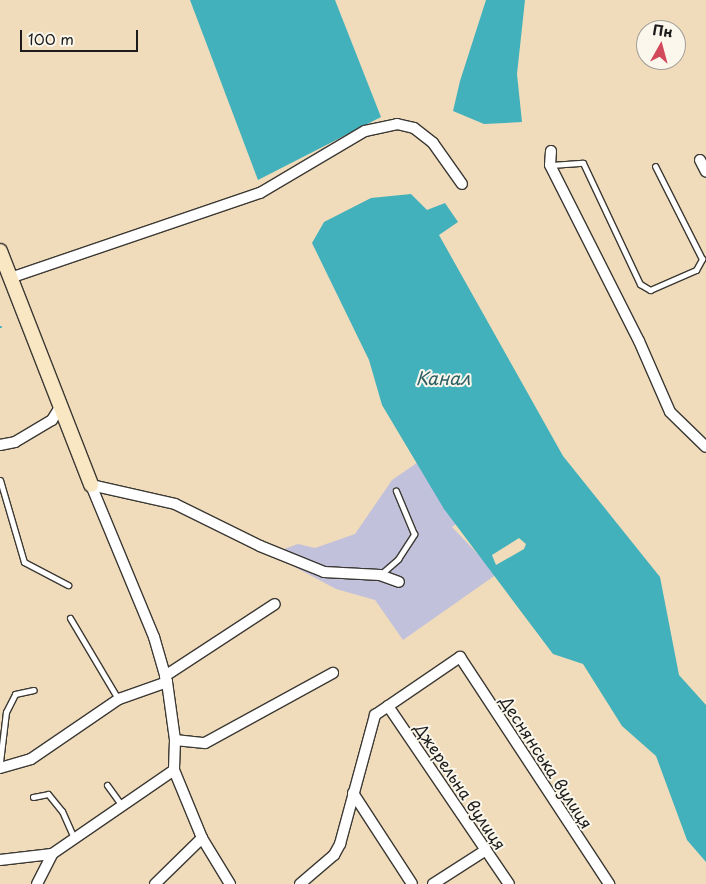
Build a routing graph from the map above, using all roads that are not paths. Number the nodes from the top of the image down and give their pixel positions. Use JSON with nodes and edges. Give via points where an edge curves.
{"nodes":[{"id":1,"x":551,"y":151,"type":"dead end"},
{"id":2,"x":700,"y":160,"type":"dead end"},
{"id":3,"x":550,"y":165,"type":"junction"},
{"id":4,"x":655,"y":166,"type":"dead end"},
{"id":5,"x":706,"y":172,"type":"edge"},
{"id":6,"x":462,"y":184,"type":"dead end"},
{"id":7,"x":0,"y":251,"type":"edge"},
{"id":8,"x":10,"y":278,"type":"junction"},
{"id":9,"x":59,"y":410,"type":"junction"},
{"id":10,"x":0,"y":445,"type":"edge"},
{"id":11,"x":706,"y":447,"type":"edge"},
{"id":12,"x":0,"y":480,"type":"edge"},
{"id":13,"x":91,"y":485,"type":"junction"},
{"id":14,"x":396,"y":491,"type":"dead end"},
{"id":15,"x":380,"y":574,"type":"junction"},
{"id":16,"x":399,"y":582,"type":"dead end"},
{"id":17,"x":68,"y":585,"type":"dead end"},
{"id":18,"x":275,"y":604,"type":"dead end"},
{"id":19,"x":70,"y":618,"type":"dead end"},
{"id":20,"x":334,"y":673,"type":"dead end"},
{"id":21,"x":166,"y":679,"type":"junction"},
{"id":22,"x":34,"y":690,"type":"dead end"},
{"id":23,"x":119,"y":699,"type":"junction"},
{"id":24,"x":388,"y":706,"type":"junction"},
{"id":25,"x":176,"y":740,"type":"junction"},
{"id":26,"x":0,"y":762,"type":"edge"},
{"id":27,"x":0,"y":768,"type":"edge"},
{"id":28,"x":174,"y":770,"type":"junction"},
{"id":29,"x":107,"y":785,"type":"dead end"},
{"id":30,"x":353,"y":793,"type":"junction"},
{"id":31,"x":33,"y":797,"type":"dead end"},
{"id":32,"x":121,"y":804,"type":"junction"},
{"id":33,"x":74,"y":838,"type":"junction"},
{"id":34,"x":202,"y":838,"type":"junction"},
{"id":35,"x":486,"y":850,"type":"junction"},
{"id":36,"x":52,"y":854,"type":"junction"},
{"id":37,"x":0,"y":860,"type":"edge"},
{"id":38,"x":37,"y":884,"type":"edge"},
{"id":39,"x":155,"y":884,"type":"edge"},
{"id":40,"x":230,"y":884,"type":"edge"},
{"id":41,"x":300,"y":884,"type":"edge"},
{"id":42,"x":412,"y":884,"type":"edge"},
{"id":43,"x":433,"y":884,"type":"edge"},
{"id":44,"x":509,"y":884,"type":"edge"},
{"id":45,"x":609,"y":884,"type":"edge"}],
"edges":[{"from":1,"to":3,"type":"street"},
{"from":2,"to":5,"type":"street"},
{"from":3,"to":4,"type":"lane","via":[[583,164],[640,284],[650,290],[696,270],[702,259]]},
{"from":3,"to":11,"type":"street","via":[[639,341],[670,412]]},
{"from":6,"to":8,"type":"street","via":[[433,142],[414,128],[397,124],[365,131],[260,193]]},
{"from":7,"to":8,"type":"street"},
{"from":8,"to":9,"type":"street"},
{"from":9,"to":10,"type":"street","via":[[52,420],[15,442]]},
{"from":9,"to":13,"type":"street"},
{"from":12,"to":17,"type":"lane","via":[[24,562]]},
{"from":13,"to":15,"type":"street","via":[[175,504],[260,546],[324,572]]},
{"from":13,"to":21,"type":"street","via":[[140,598]]},
{"from":14,"to":15,"type":"lane","via":[[414,534],[398,559]]},
{"from":15,"to":16,"type":"street"},
{"from":18,"to":21,"type":"street"},
{"from":19,"to":23,"type":"lane"},
{"from":20,"to":25,"type":"street","via":[[204,742]]},
{"from":21,"to":23,"type":"street"},
{"from":21,"to":25,"type":"street"},
{"from":22,"to":26,"type":"lane","via":[[15,694],[6,712]]},
{"from":23,"to":27,"type":"street","via":[[30,760]]},
{"from":24,"to":30,"type":"street","via":[[375,715]]},
{"from":24,"to":35,"type":"street","name":"Джерельна вулиця"},
{"from":24,"to":45,"type":"street","name":"Деснянська вулиця","via":[[460,657]]},
{"from":25,"to":28,"type":"street"},
{"from":28,"to":32,"type":"street"},
{"from":28,"to":34,"type":"street"},
{"from":29,"to":32,"type":"lane"},
{"from":30,"to":41,"type":"street","via":[[340,844],[334,855]]},
{"from":30,"to":42,"type":"street"},
{"from":31,"to":33,"type":"lane","via":[[48,794],[62,811]]},
{"from":32,"to":33,"type":"street"},
{"from":33,"to":36,"type":"street"},
{"from":34,"to":39,"type":"street"},
{"from":34,"to":40,"type":"street"},
{"from":35,"to":43,"type":"street"},
{"from":35,"to":44,"type":"street","name":"Джерельна вулиця"},
{"from":36,"to":37,"type":"street"},
{"from":36,"to":38,"type":"street"}]}
